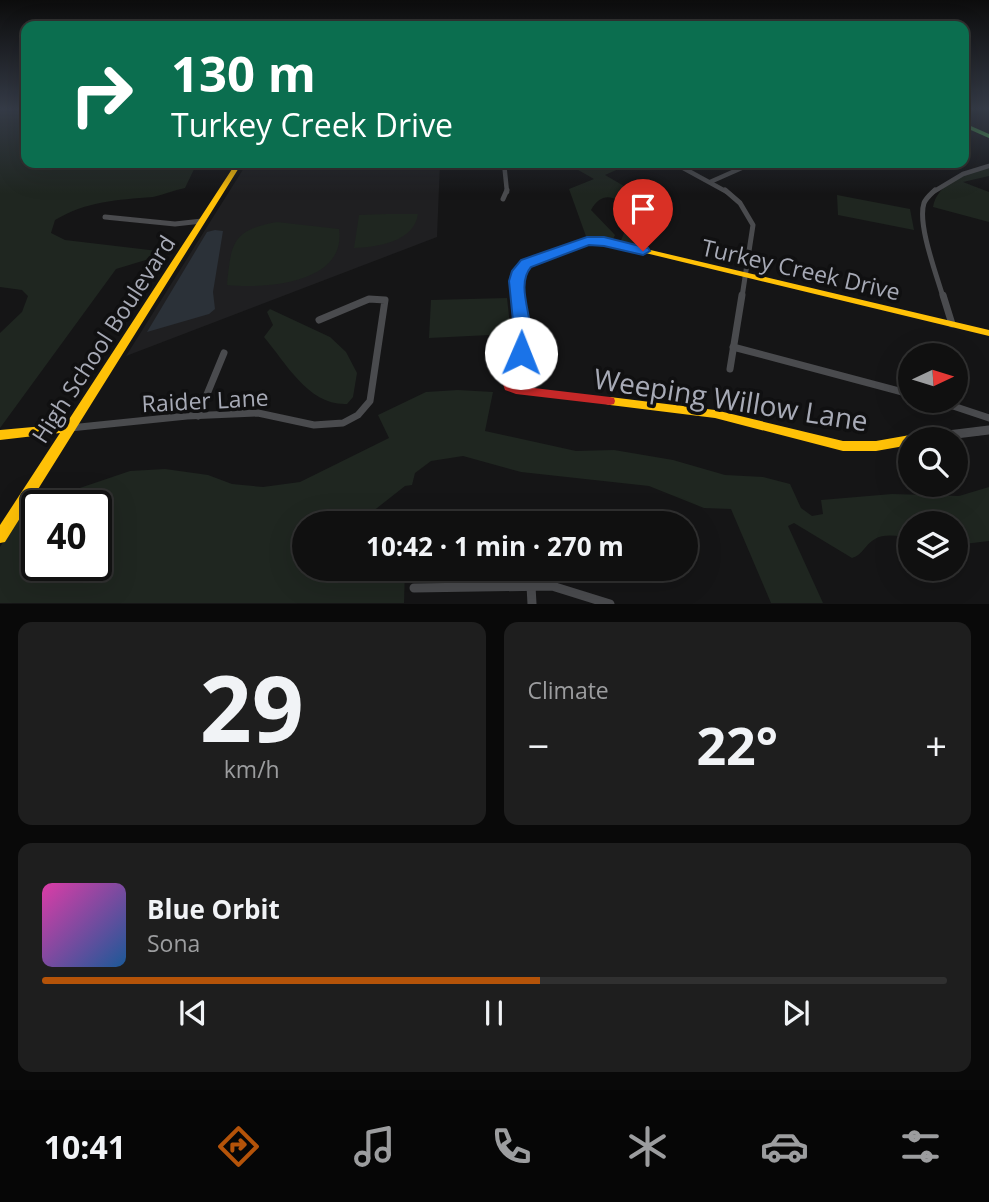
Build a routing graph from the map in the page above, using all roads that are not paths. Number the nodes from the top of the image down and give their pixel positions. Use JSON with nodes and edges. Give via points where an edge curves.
{"nodes":[{"id":1,"x":989,"y":166,"type":"edge"},
{"id":2,"x":236,"y":168,"type":"edge"},
{"id":3,"x":505,"y":168,"type":"edge"},
{"id":4,"x":684,"y":168,"type":"edge"},
{"id":5,"x":741,"y":168,"type":"edge"},
{"id":6,"x":710,"y":181,"type":"junction"},
{"id":7,"x":503,"y":199,"type":"dead end"},
{"id":8,"x":105,"y":217,"type":"dead end"},
{"id":9,"x":202,"y":220,"type":"junction"},
{"id":10,"x":745,"y":276,"type":"junction"},
{"id":11,"x":319,"y":320,"type":"dead end"},
{"id":12,"x":952,"y":324,"type":"junction"},
{"id":13,"x":989,"y":333,"type":"edge"},
{"id":14,"x":733,"y":347,"type":"junction"},
{"id":15,"x":224,"y":353,"type":"dead end"},
{"id":16,"x":730,"y":369,"type":"dead end"},
{"id":17,"x":507,"y":383,"type":"joint"},
{"id":18,"x":898,"y":391,"type":"edge"},
{"id":19,"x":968,"y":411,"type":"edge"},
{"id":20,"x":198,"y":416,"type":"junction"},
{"id":21,"x":989,"y":418,"type":"edge"},
{"id":22,"x":68,"y":428,"type":"junction"},
{"id":23,"x":989,"y":430,"type":"edge"},
{"id":24,"x":968,"y":433,"type":"edge"},
{"id":25,"x":0,"y":435,"type":"edge"},
{"id":26,"x":898,"y":442,"type":"edge"},
{"id":27,"x":0,"y":537,"type":"edge"},
{"id":28,"x":531,"y":586,"type":"junction"},
{"id":29,"x":414,"y":588,"type":"dead end"},
{"id":30,"x":532,"y":604,"type":"edge"},
{"id":31,"x":610,"y":604,"type":"edge"}],
"edges":[{"from":1,"to":12,"type":"street","via":[[966,171],[923,204],[923,220]]},
{"from":2,"to":9,"type":"street","name":"High School Boulevard"},
{"from":3,"to":7,"type":"street"},
{"from":4,"to":6,"type":"street"},
{"from":5,"to":6,"type":"street"},
{"from":6,"to":10,"type":"street","via":[[748,212],[753,225]]},
{"from":8,"to":9,"type":"street","via":[[175,224]]},
{"from":9,"to":22,"type":"street","name":"High School Boulevard"},
{"from":10,"to":12,"type":"street","name":"Turkey Creek Drive"},
{"from":10,"to":14,"type":"street"},
{"from":10,"to":17,"type":"street","name":"Turkey Creek Drive","via":[[604,241],[580,242],[526,263],[517,276],[523,341]]},
{"from":11,"to":20,"type":"street","name":"Raider Lane","via":[[369,299],[384,300],[372,394],[360,414],[325,427],[262,413]]},
{"from":12,"to":13,"type":"street","name":"Turkey Creek Drive"},
{"from":14,"to":16,"type":"street"},
{"from":14,"to":18,"type":"street"},
{"from":15,"to":20,"type":"street"},
{"from":17,"to":26,"type":"street","name":"Weeping Willow Lane","via":[[516,390],[724,415],[843,446]]},
{"from":19,"to":21,"type":"street"},
{"from":20,"to":22,"type":"street","name":"Raider Lane"},
{"from":22,"to":25,"type":"street"},
{"from":22,"to":27,"type":"street","name":"High School Boulevard"},
{"from":23,"to":24,"type":"street","name":"Weeping Willow Lane"},
{"from":28,"to":29,"type":"street"},
{"from":28,"to":30,"type":"street"},
{"from":28,"to":31,"type":"street","via":[[552,586]]}]}
